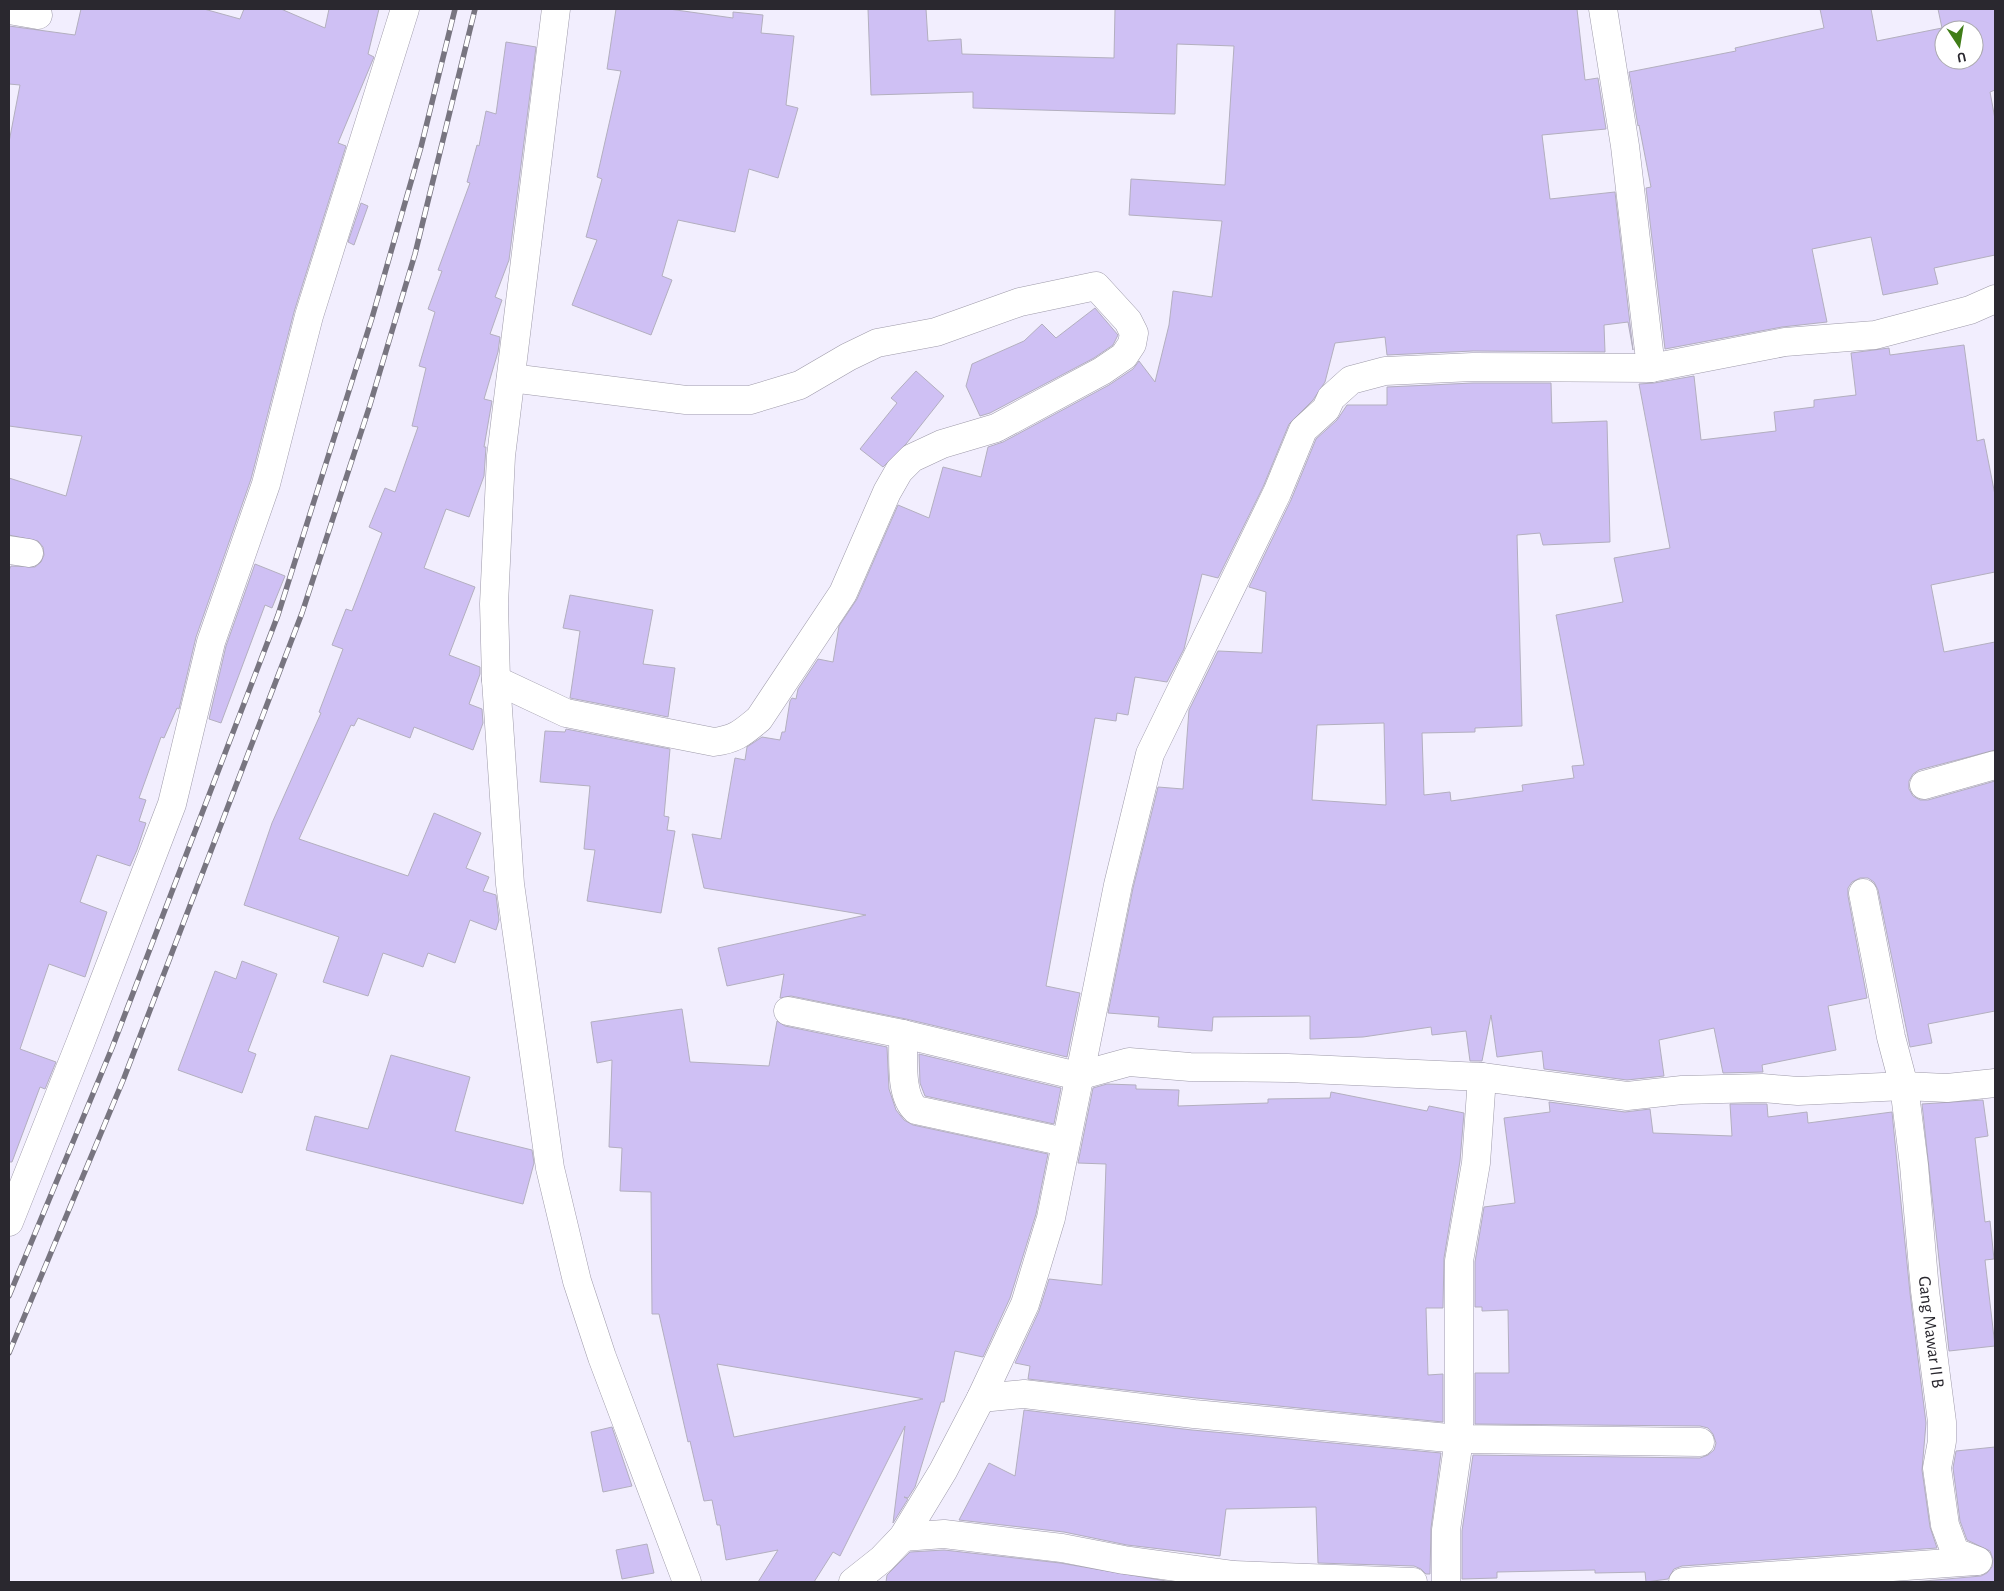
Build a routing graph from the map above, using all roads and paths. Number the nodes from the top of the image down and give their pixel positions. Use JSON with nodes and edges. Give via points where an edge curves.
{"nodes":[{"id":1,"x":405,"y":9,"type":"edge"},
{"id":2,"x":556,"y":9,"type":"edge"},
{"id":3,"x":1603,"y":9,"type":"edge"},
{"id":4,"x":9,"y":10,"type":"edge"},
{"id":5,"x":38,"y":15,"type":"dead end"},
{"id":6,"x":1995,"y":299,"type":"edge"},
{"id":7,"x":1651,"y":368,"type":"junction"},
{"id":8,"x":511,"y":378,"type":"junction"},
{"id":9,"x":496,"y":680,"type":"junction"},
{"id":10,"x":1995,"y":765,"type":"edge"},
{"id":11,"x":1924,"y":785,"type":"dead end"},
{"id":12,"x":1863,"y":893,"type":"dead end"},
{"id":13,"x":788,"y":1012,"type":"dead end"},
{"id":14,"x":903,"y":1034,"type":"junction"},
{"id":15,"x":1078,"y":1076,"type":"junction"},
{"id":16,"x":1482,"y":1077,"type":"junction"},
{"id":17,"x":1995,"y":1083,"type":"edge"},
{"id":18,"x":1904,"y":1086,"type":"junction"},
{"id":19,"x":1065,"y":1142,"type":"junction"},
{"id":20,"x":9,"y":1222,"type":"edge"},
{"id":21,"x":981,"y":1398,"type":"junction"},
{"id":22,"x":1459,"y":1438,"type":"junction"},
{"id":23,"x":1700,"y":1442,"type":"dead end"},
{"id":24,"x":903,"y":1537,"type":"junction"},
{"id":25,"x":1979,"y":1571,"type":"edge"},
{"id":26,"x":1834,"y":1577,"type":"edge"},
{"id":27,"x":687,"y":1582,"type":"edge"},
{"id":28,"x":853,"y":1582,"type":"edge"},
{"id":29,"x":1413,"y":1582,"type":"edge"},
{"id":30,"x":1446,"y":1582,"type":"edge"},
{"id":31,"x":1683,"y":1582,"type":"edge"}],
"edges":[{"from":1,"to":20,"type":"street","via":[[309,316],[266,484],[211,642],[172,804]]},
{"from":2,"to":8,"type":"street"},
{"from":3,"to":7,"type":"street","via":[[1625,146]]},
{"from":4,"to":5,"type":"street"},
{"from":6,"to":7,"type":"street","via":[[1970,310],[1875,335],[1786,342]]},
{"from":7,"to":15,"type":"street","via":[[1473,367],[1385,371],[1351,380],[1303,430],[1277,493],[1150,754],[1118,885]]},
{"from":8,"to":9,"type":"street","via":[[496,522]]},
{"from":8,"to":9,"type":"street","via":[[686,400],[750,400],[800,385],[877,343],[936,332],[1020,302],[1096,286],[1128,321],[1134,333],[1132,344],[1124,356],[1102,371],[996,428],[942,444],[912,458],[898,471],[875,515],[843,593],[758,719],[731,740],[714,742],[566,713]]},
{"from":9,"to":27,"type":"street","via":[[510,884],[550,1168],[577,1281],[602,1357]]},
{"from":10,"to":11,"type":"street"},
{"from":12,"to":18,"type":"street","via":[[1891,1037]]},
{"from":13,"to":14,"type":"street"},
{"from":14,"to":15,"type":"street"},
{"from":14,"to":19,"type":"street","via":[[905,1086],[910,1105],[916,1110]]},
{"from":15,"to":16,"type":"street","via":[[1129,1062]]},
{"from":15,"to":19,"type":"street"},
{"from":16,"to":18,"type":"street","via":[[1627,1096],[1682,1090],[1762,1088],[1798,1091]]},
{"from":16,"to":22,"type":"street","via":[[1476,1163],[1459,1261]]},
{"from":17,"to":18,"type":"street","via":[[1946,1088]]},
{"from":18,"to":25,"type":"street","name":"Gang Mawar II B","via":[[1942,1422],[1937,1468],[1945,1525],[1955,1552]]},
{"from":19,"to":21,"type":"street","via":[[1039,1261],[1024,1304]]},
{"from":21,"to":22,"type":"street","via":[[1024,1394],[1194,1414]]},
{"from":21,"to":24,"type":"street","via":[[943,1471]]},
{"from":22,"to":23,"type":"street"},
{"from":22,"to":30,"type":"street","via":[[1446,1530]]},
{"from":24,"to":28,"type":"street"},
{"from":24,"to":29,"type":"street","via":[[944,1534],[1062,1548],[1234,1575]]},
{"from":25,"to":26,"type":"street"},
{"from":26,"to":31,"type":"street"}]}
